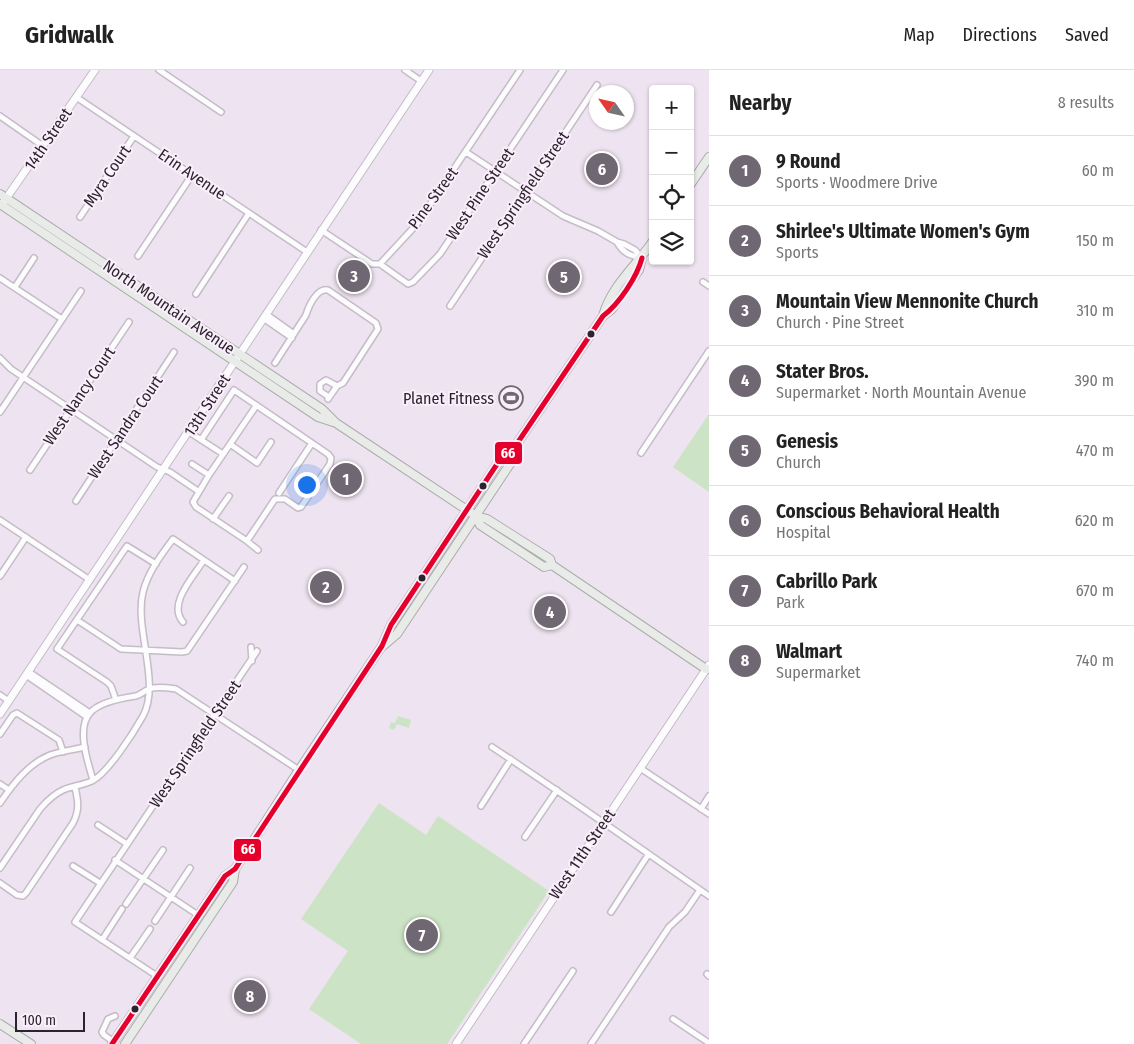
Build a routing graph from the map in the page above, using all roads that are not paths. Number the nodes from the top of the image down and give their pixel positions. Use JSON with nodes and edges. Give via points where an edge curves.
{"nodes":[{"id":1,"x":95,"y":70,"type":"edge"},
{"id":2,"x":159,"y":70,"type":"edge"},
{"id":3,"x":405,"y":70,"type":"edge"},
{"id":4,"x":429,"y":70,"type":"edge"},
{"id":5,"x":520,"y":70,"type":"edge"},
{"id":6,"x":563,"y":70,"type":"edge"},
{"id":7,"x":421,"y":81,"type":"junction"},
{"id":8,"x":76,"y":97,"type":"junction"},
{"id":9,"x":589,"y":97,"type":"edge"},
{"id":10,"x":221,"y":112,"type":"dead end"},
{"id":11,"x":0,"y":116,"type":"edge"},
{"id":12,"x":134,"y":136,"type":"junction"},
{"id":13,"x":43,"y":146,"type":"junction"},
{"id":14,"x":466,"y":152,"type":"junction"},
{"id":15,"x":709,"y":157,"type":"edge"},
{"id":16,"x":495,"y":171,"type":"junction"},
{"id":17,"x":192,"y":175,"type":"junction"},
{"id":18,"x":694,"y":179,"type":"edge"},
{"id":19,"x":526,"y":191,"type":"junction"},
{"id":20,"x":2,"y":202,"type":"edge"},
{"id":21,"x":249,"y":213,"type":"junction"},
{"id":22,"x":80,"y":217,"type":"dead end"},
{"id":23,"x":321,"y":230,"type":"junction"},
{"id":24,"x":649,"y":247,"type":"edge"},
{"id":25,"x":307,"y":252,"type":"junction"},
{"id":26,"x":138,"y":256,"type":"dead end"},
{"id":27,"x":34,"y":258,"type":"dead end"},
{"id":28,"x":642,"y":258,"type":"junction"},
{"id":29,"x":380,"y":264,"type":"junction"},
{"id":30,"x":0,"y":278,"type":"edge"},
{"id":31,"x":703,"y":282,"type":"dead end"},
{"id":32,"x":709,"y":286,"type":"edge"},
{"id":33,"x":15,"y":287,"type":"junction"},
{"id":34,"x":81,"y":291,"type":"dead end"},
{"id":35,"x":196,"y":294,"type":"dead end"},
{"id":36,"x":450,"y":306,"type":"dead end"},
{"id":37,"x":264,"y":316,"type":"junction"},
{"id":38,"x":62,"y":319,"type":"junction"},
{"id":39,"x":129,"y":322,"type":"dead end"},
{"id":40,"x":293,"y":336,"type":"junction"},
{"id":41,"x":174,"y":352,"type":"dead end"},
{"id":42,"x":709,"y":352,"type":"edge"},
{"id":43,"x":238,"y":357,"type":"junction"},
{"id":44,"x":0,"y":358,"type":"edge"},
{"id":45,"x":275,"y":363,"type":"dead end"},
{"id":46,"x":23,"y":377,"type":"junction"},
{"id":47,"x":337,"y":386,"type":"junction"},
{"id":48,"x":256,"y":406,"type":"junction"},
{"id":49,"x":70,"y":409,"type":"junction"},
{"id":50,"x":0,"y":412,"type":"edge"},
{"id":51,"x":189,"y":432,"type":"junction"},
{"id":52,"x":116,"y":440,"type":"junction"},
{"id":53,"x":201,"y":440,"type":"junction"},
{"id":54,"x":271,"y":442,"type":"dead end"},
{"id":55,"x":312,"y":443,"type":"junction"},
{"id":56,"x":230,"y":444,"type":"junction"},
{"id":57,"x":512,"y":451,"type":"junction"},
{"id":58,"x":642,"y":453,"type":"dead end"},
{"id":59,"x":223,"y":454,"type":"junction"},
{"id":60,"x":192,"y":464,"type":"dead end"},
{"id":61,"x":164,"y":469,"type":"junction"},
{"id":62,"x":30,"y":470,"type":"dead end"},
{"id":63,"x":208,"y":475,"type":"junction"},
{"id":64,"x":198,"y":491,"type":"junction"},
{"id":65,"x":279,"y":493,"type":"dead end"},
{"id":66,"x":229,"y":496,"type":"dead end"},
{"id":67,"x":76,"y":501,"type":"dead end"},
{"id":68,"x":467,"y":510,"type":"junction"},
{"id":69,"x":476,"y":516,"type":"junction"},
{"id":70,"x":214,"y":519,"type":"junction"},
{"id":71,"x":0,"y":520,"type":"edge"},
{"id":72,"x":26,"y":537,"type":"junction"},
{"id":73,"x":247,"y":541,"type":"junction"},
{"id":74,"x":258,"y":550,"type":"dead end"},
{"id":75,"x":204,"y":560,"type":"junction"},
{"id":76,"x":156,"y":564,"type":"junction"},
{"id":77,"x":244,"y":567,"type":"dead end"},
{"id":78,"x":0,"y":576,"type":"edge"},
{"id":79,"x":90,"y":580,"type":"junction"},
{"id":80,"x":235,"y":581,"type":"junction"},
{"id":81,"x":77,"y":620,"type":"junction"},
{"id":82,"x":183,"y":622,"type":"dead end"},
{"id":83,"x":382,"y":646,"type":"junction"},
{"id":84,"x":251,"y":647,"type":"dead end"},
{"id":85,"x":146,"y":651,"type":"junction"},
{"id":86,"x":258,"y":651,"type":"dead end"},
{"id":87,"x":252,"y":661,"type":"junction"},
{"id":88,"x":708,"y":668,"type":"edge"},
{"id":89,"x":27,"y":674,"type":"junction"},
{"id":90,"x":709,"y":678,"type":"edge"},
{"id":91,"x":149,"y":689,"type":"junction"},
{"id":92,"x":0,"y":695,"type":"edge"},
{"id":93,"x":116,"y":700,"type":"junction"},
{"id":94,"x":9,"y":701,"type":"junction"},
{"id":95,"x":0,"y":714,"type":"edge"},
{"id":96,"x":215,"y":714,"type":"junction"},
{"id":97,"x":88,"y":715,"type":"junction"},
{"id":98,"x":0,"y":734,"type":"edge"},
{"id":99,"x":85,"y":747,"type":"junction"},
{"id":100,"x":492,"y":747,"type":"dead end"},
{"id":101,"x":63,"y":752,"type":"junction"},
{"id":102,"x":511,"y":759,"type":"junction"},
{"id":103,"x":640,"y":768,"type":"junction"},
{"id":104,"x":299,"y":770,"type":"junction"},
{"id":105,"x":93,"y":780,"type":"junction"},
{"id":106,"x":0,"y":784,"type":"edge"},
{"id":107,"x":75,"y":787,"type":"junction"},
{"id":108,"x":9,"y":790,"type":"junction"},
{"id":109,"x":557,"y":790,"type":"junction"},
{"id":110,"x":709,"y":796,"type":"edge"},
{"id":111,"x":0,"y":803,"type":"edge"},
{"id":112,"x":480,"y":806,"type":"dead end"},
{"id":113,"x":701,"y":809,"type":"junction"},
{"id":114,"x":709,"y":814,"type":"edge"},
{"id":115,"x":604,"y":822,"type":"junction"},
{"id":116,"x":98,"y":825,"type":"dead end"},
{"id":117,"x":525,"y":837,"type":"dead end"},
{"id":118,"x":127,"y":844,"type":"junction"},
{"id":119,"x":163,"y":850,"type":"dead end"},
{"id":120,"x":648,"y":855,"type":"junction"},
{"id":121,"x":115,"y":860,"type":"junction"},
{"id":122,"x":73,"y":866,"type":"dead end"},
{"id":123,"x":0,"y":868,"type":"edge"},
{"id":124,"x":190,"y":868,"type":"dead end"},
{"id":125,"x":235,"y":870,"type":"junction"},
{"id":126,"x":143,"y":878,"type":"junction"},
{"id":127,"x":223,"y":879,"type":"junction"},
{"id":128,"x":0,"y":883,"type":"edge"},
{"id":129,"x":100,"y":884,"type":"junction"},
{"id":130,"x":700,"y":890,"type":"junction"},
{"id":131,"x":709,"y":896,"type":"edge"},
{"id":132,"x":171,"y":897,"type":"junction"},
{"id":133,"x":126,"y":904,"type":"dead end"},
{"id":134,"x":122,"y":910,"type":"dead end"},
{"id":135,"x":214,"y":910,"type":"junction"},
{"id":136,"x":611,"y":912,"type":"dead end"},
{"id":137,"x":198,"y":915,"type":"junction"},
{"id":138,"x":155,"y":922,"type":"dead end"},
{"id":139,"x":150,"y":929,"type":"dead end"},
{"id":140,"x":102,"y":940,"type":"junction"},
{"id":141,"x":177,"y":947,"type":"junction"},
{"id":142,"x":130,"y":958,"type":"junction"},
{"id":143,"x":573,"y":970,"type":"dead end"},
{"id":144,"x":157,"y":976,"type":"junction"},
{"id":145,"x":165,"y":983,"type":"junction"},
{"id":146,"x":115,"y":1016,"type":"dead end"},
{"id":147,"x":673,"y":1019,"type":"dead end"},
{"id":148,"x":0,"y":1024,"type":"edge"},
{"id":149,"x":136,"y":1027,"type":"junction"},
{"id":150,"x":113,"y":1043,"type":"edge"},
{"id":151,"x":709,"y":1043,"type":"edge"},
{"id":152,"x":31,"y":1044,"type":"edge"},
{"id":153,"x":124,"y":1044,"type":"edge"},
{"id":154,"x":456,"y":1044,"type":"edge"},
{"id":155,"x":524,"y":1044,"type":"edge"},
{"id":156,"x":591,"y":1044,"type":"edge"}],
"edges":[{"from":1,"to":8,"type":"street","name":"14th Street"},
{"from":2,"to":10,"type":"street"},
{"from":3,"to":7,"type":"street"},
{"from":4,"to":7,"type":"street","name":"13th Street"},
{"from":5,"to":14,"type":"street","name":"Pine Street"},
{"from":6,"to":16,"type":"street","name":"West Pine Street"},
{"from":7,"to":23,"type":"street","name":"13th Street"},
{"from":8,"to":12,"type":"street","name":"Erin Avenue"},
{"from":8,"to":13,"type":"street","name":"14th Street"},
{"from":9,"to":19,"type":"street","name":"West Springfield Street"},
{"from":11,"to":13,"type":"street"},
{"from":12,"to":17,"type":"street","name":"Erin Avenue"},
{"from":12,"to":22,"type":"street","name":"Myra Court"},
{"from":13,"to":20,"type":"street","name":"14th Street"},
{"from":14,"to":16,"type":"street"},
{"from":14,"to":29,"type":"street","name":"Pine Street","via":[[417,224]]},
{"from":15,"to":18,"type":"main road"},
{"from":16,"to":19,"type":"street"},
{"from":16,"to":29,"type":"street","name":"West Pine Street","via":[[440,254],[413,282],[408,284]]},
{"from":17,"to":21,"type":"street","name":"Erin Avenue"},
{"from":17,"to":26,"type":"street"},
{"from":19,"to":28,"type":"street","via":[[563,216],[617,242],[621,250],[631,256]]},
{"from":19,"to":36,"type":"street","name":"West Springfield Street"},
{"from":20,"to":43,"type":"main road","name":"North Mountain Avenue"},
{"from":21,"to":25,"type":"street","name":"Erin Avenue"},
{"from":21,"to":35,"type":"street"},
{"from":23,"to":25,"type":"street","name":"13th Street"},
{"from":23,"to":29,"type":"street","via":[[372,264]]},
{"from":24,"to":28,"type":"main road"},
{"from":25,"to":37,"type":"street","name":"13th Street"},
{"from":27,"to":33,"type":"street"},
{"from":28,"to":57,"type":"main road","via":[[632,266],[606,305],[603,316]]},
{"from":30,"to":33,"type":"street"},
{"from":31,"to":32,"type":"street"},
{"from":33,"to":38,"type":"street"},
{"from":34,"to":38,"type":"street"},
{"from":37,"to":40,"type":"street"},
{"from":37,"to":43,"type":"street","name":"13th Street"},
{"from":38,"to":46,"type":"street"},
{"from":39,"to":49,"type":"street","name":"West Nancy Court"},
{"from":40,"to":45,"type":"street"},
{"from":40,"to":47,"type":"street","via":[[308,308],[324,290],[376,322],[378,329],[343,384]]},
{"from":41,"to":52,"type":"street","name":"West Sandra Court"},
{"from":42,"to":58,"type":"street"},
{"from":43,"to":51,"type":"street","name":"13th Street"},
{"from":43,"to":68,"type":"main road","name":"North Mountain Avenue","via":[[322,409],[336,423]]},
{"from":44,"to":46,"type":"street"},
{"from":46,"to":49,"type":"street"},
{"from":46,"to":50,"type":"street"},
{"from":47,"to":47,"type":"street","via":[[328,398],[320,391],[320,384],[326,380]]},
{"from":48,"to":53,"type":"street","via":[[234,390]]},
{"from":48,"to":55,"type":"street"},
{"from":48,"to":56,"type":"street"},
{"from":49,"to":52,"type":"street"},
{"from":49,"to":62,"type":"street","name":"West Nancy Court"},
{"from":51,"to":53,"type":"street"},
{"from":51,"to":61,"type":"street","name":"13th Street"},
{"from":52,"to":61,"type":"street"},
{"from":52,"to":67,"type":"street","name":"West Sandra Court"},
{"from":53,"to":59,"type":"street"},
{"from":54,"to":56,"type":"street","via":[[257,463]]},
{"from":55,"to":65,"type":"street"},
{"from":55,"to":73,"type":"street","via":[[332,458],[330,464],[301,507],[285,499],[275,499]]},
{"from":56,"to":59,"type":"street"},
{"from":57,"to":68,"type":"main road","via":[[501,458]]},
{"from":57,"to":69,"type":"main road","via":[[510,464]]},
{"from":59,"to":63,"type":"street"},
{"from":60,"to":63,"type":"street"},
{"from":61,"to":64,"type":"street"},
{"from":61,"to":79,"type":"street","name":"13th Street"},
{"from":63,"to":64,"type":"street"},
{"from":64,"to":70,"type":"street","via":[[193,502]]},
{"from":66,"to":70,"type":"street"},
{"from":68,"to":69,"type":"main road","name":"North Mountain Avenue"},
{"from":68,"to":83,"type":"main road","via":[[391,625]]},
{"from":69,"to":83,"type":"main road","via":[[397,634]]},
{"from":69,"to":88,"type":"main road","name":"North Mountain Avenue","via":[[487,519],[550,559],[552,566]]},
{"from":70,"to":73,"type":"street"},
{"from":71,"to":72,"type":"street"},
{"from":72,"to":78,"type":"street"},
{"from":72,"to":79,"type":"street"},
{"from":73,"to":74,"type":"street"},
{"from":75,"to":76,"type":"street","via":[[173,539]]},
{"from":75,"to":80,"type":"street"},
{"from":75,"to":82,"type":"street","via":[[180,598],[178,613]]},
{"from":76,"to":81,"type":"street","via":[[127,546]]},
{"from":76,"to":85,"type":"street","via":[[148,578],[141,604]]},
{"from":77,"to":80,"type":"street"},
{"from":79,"to":89,"type":"street","name":"13th Street"},
{"from":80,"to":85,"type":"street","via":[[187,651]]},
{"from":81,"to":85,"type":"street","via":[[121,648]]},
{"from":81,"to":93,"type":"street","via":[[57,649],[107,682]]},
{"from":83,"to":104,"type":"main road"},
{"from":84,"to":87,"type":"street"},
{"from":85,"to":91,"type":"street"},
{"from":86,"to":87,"type":"street","name":"West Springfield Street"},
{"from":87,"to":96,"type":"street","name":"West Springfield Street"},
{"from":88,"to":90,"type":"main road"},
{"from":88,"to":103,"type":"street","name":"West 11th Street"},
{"from":89,"to":94,"type":"street","name":"13th Street"},
{"from":89,"to":97,"type":"street"},
{"from":91,"to":93,"type":"street","via":[[140,695]]},
{"from":91,"to":96,"type":"street","via":[[176,689]]},
{"from":91,"to":105,"type":"street","via":[[144,714],[111,764]]},
{"from":92,"to":94,"type":"street"},
{"from":93,"to":97,"type":"street"},
{"from":94,"to":95,"type":"street","name":"13th Street"},
{"from":96,"to":104,"type":"street"},
{"from":96,"to":118,"type":"street","name":"West Springfield Street"},
{"from":97,"to":99,"type":"street","via":[[83,738]]},
{"from":98,"to":101,"type":"street","via":[[16,713],[59,740]]},
{"from":99,"to":101,"type":"street"},
{"from":99,"to":105,"type":"street"},
{"from":100,"to":102,"type":"street"},
{"from":101,"to":108,"type":"street","via":[[35,764]]},
{"from":102,"to":109,"type":"street"},
{"from":102,"to":112,"type":"street"},
{"from":103,"to":113,"type":"street"},
{"from":103,"to":115,"type":"street","name":"West 11th Street"},
{"from":104,"to":125,"type":"main road"},
{"from":105,"to":107,"type":"street"},
{"from":106,"to":108,"type":"street"},
{"from":107,"to":123,"type":"street","via":[[63,790],[43,805]]},
{"from":107,"to":128,"type":"street","via":[[79,804],[76,818],[26,894],[17,895]]},
{"from":108,"to":111,"type":"street"},
{"from":109,"to":115,"type":"street"},
{"from":109,"to":117,"type":"street"},
{"from":110,"to":113,"type":"street"},
{"from":113,"to":114,"type":"street"},
{"from":115,"to":120,"type":"street"},
{"from":115,"to":154,"type":"street","name":"West 11th Street"},
{"from":116,"to":118,"type":"street"},
{"from":118,"to":121,"type":"street","name":"West Springfield Street"},
{"from":119,"to":126,"type":"street"},
{"from":120,"to":130,"type":"street"},
{"from":120,"to":136,"type":"street"},
{"from":121,"to":126,"type":"street"},
{"from":121,"to":129,"type":"street","name":"West Springfield Street"},
{"from":122,"to":129,"type":"street"},
{"from":124,"to":132,"type":"street"},
{"from":125,"to":127,"type":"main road"},
{"from":125,"to":135,"type":"main road","via":[[233,882]]},
{"from":126,"to":132,"type":"street"},
{"from":126,"to":133,"type":"street"},
{"from":127,"to":135,"type":"main road","via":[[212,902]]},
{"from":127,"to":137,"type":"main road"},
{"from":129,"to":140,"type":"street","name":"West Springfield Street","via":[[75,922]]},
{"from":130,"to":131,"type":"street"},
{"from":130,"to":156,"type":"street","via":[[685,912],[669,927]]},
{"from":132,"to":137,"type":"street"},
{"from":132,"to":138,"type":"street"},
{"from":134,"to":140,"type":"street"},
{"from":135,"to":145,"type":"main road"},
{"from":137,"to":141,"type":"main road"},
{"from":139,"to":142,"type":"street"},
{"from":140,"to":142,"type":"street"},
{"from":141,"to":144,"type":"main road"},
{"from":141,"to":145,"type":"main road","via":[[175,957],[162,978]]},
{"from":142,"to":144,"type":"street"},
{"from":143,"to":155,"type":"street"},
{"from":144,"to":149,"type":"main road","via":[[159,981],[138,1016]]},
{"from":144,"to":150,"type":"main road"},
{"from":145,"to":149,"type":"main road"},
{"from":146,"to":150,"type":"street","via":[[108,1019],[102,1029]]},
{"from":147,"to":151,"type":"street"},
{"from":148,"to":152,"type":"main road"},
{"from":149,"to":153,"type":"main road"}]}
